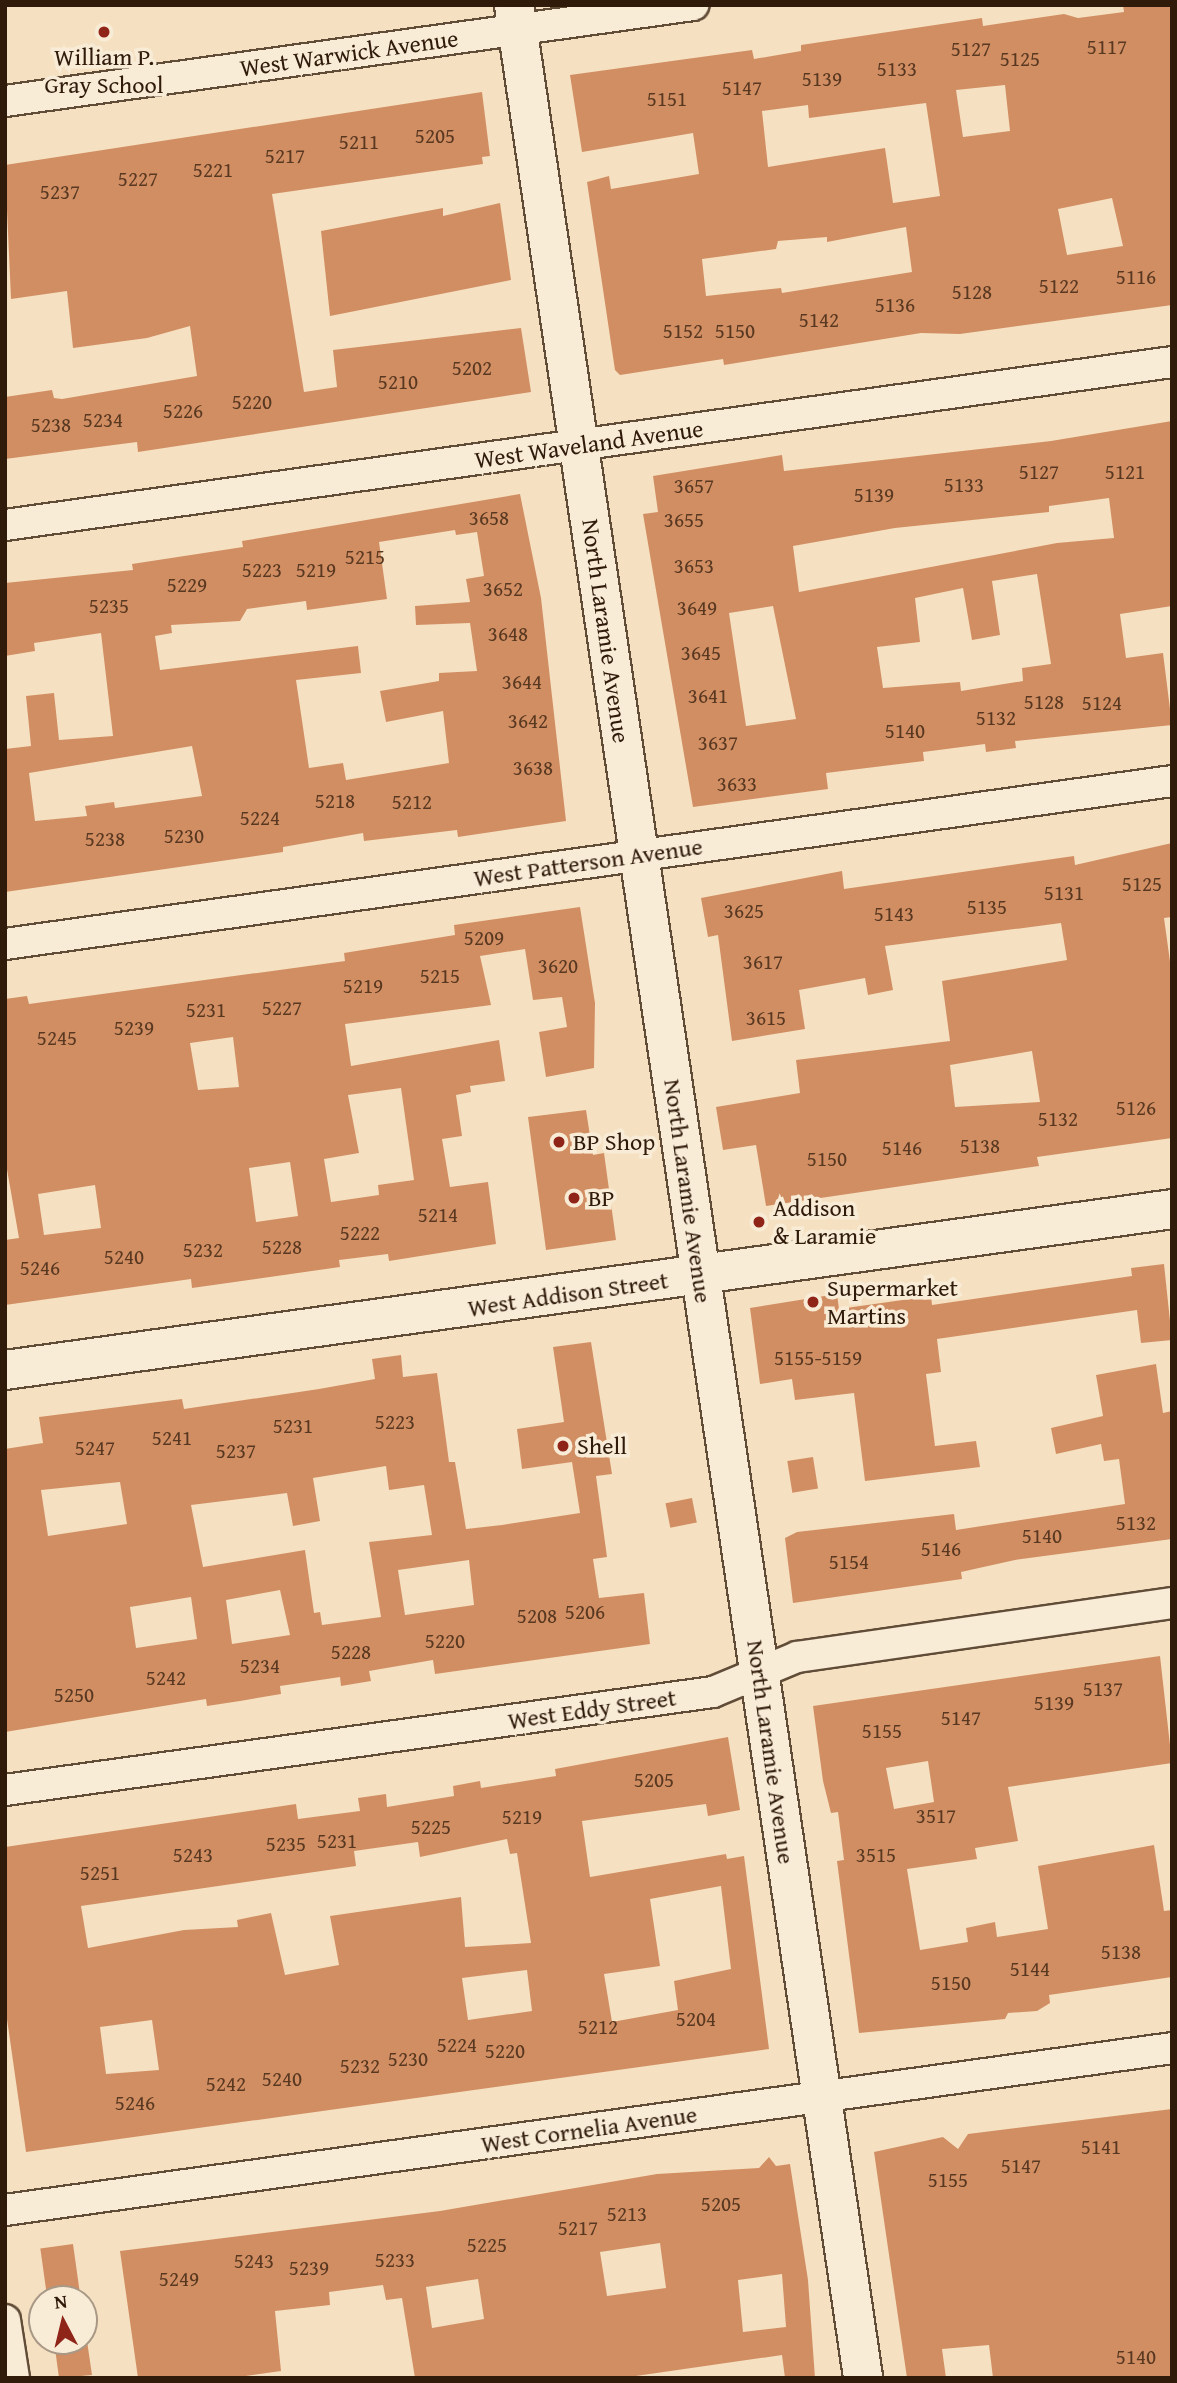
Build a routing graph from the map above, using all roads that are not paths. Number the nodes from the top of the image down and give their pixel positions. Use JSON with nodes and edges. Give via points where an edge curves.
{"nodes":[{"id":1,"x":693,"y":5,"type":"edge"},
{"id":2,"x":515,"y":17,"type":"edge"},
{"id":3,"x":5,"y":101,"type":"edge"},
{"id":4,"x":1172,"y":362,"type":"edge"},
{"id":5,"x":578,"y":445,"type":"junction"},
{"id":6,"x":5,"y":525,"type":"edge"},
{"id":7,"x":1172,"y":782,"type":"edge"},
{"id":8,"x":639,"y":856,"type":"junction"},
{"id":9,"x":5,"y":944,"type":"edge"},
{"id":10,"x":1172,"y":1209,"type":"edge"},
{"id":11,"x":700,"y":1277,"type":"junction"},
{"id":12,"x":5,"y":1370,"type":"edge"},
{"id":13,"x":1172,"y":1603,"type":"edge"},
{"id":14,"x":759,"y":1673,"type":"junction"},
{"id":15,"x":5,"y":1790,"type":"edge"},
{"id":16,"x":1172,"y":2048,"type":"edge"},
{"id":17,"x":821,"y":2097,"type":"junction"},
{"id":18,"x":5,"y":2210,"type":"edge"},
{"id":19,"x":5,"y":2320,"type":"edge"},
{"id":20,"x":14,"y":2378,"type":"edge"},
{"id":21,"x":863,"y":2378,"type":"edge"}],
"edges":[{"from":1,"to":2,"type":"street","name":"West Warwick Avenue"},
{"from":2,"to":3,"type":"street","name":"West Warwick Avenue"},
{"from":2,"to":5,"type":"street","name":"North Laramie Avenue"},
{"from":4,"to":5,"type":"street","name":"West Waveland Avenue"},
{"from":5,"to":6,"type":"street","name":"West Waveland Avenue"},
{"from":5,"to":8,"type":"street","name":"North Laramie Avenue"},
{"from":7,"to":8,"type":"street","name":"West Patterson Avenue"},
{"from":8,"to":9,"type":"street","name":"West Patterson Avenue"},
{"from":8,"to":11,"type":"street","name":"North Laramie Avenue"},
{"from":10,"to":11,"type":"street","name":"West Addison Street"},
{"from":11,"to":12,"type":"street","name":"West Addison Street"},
{"from":11,"to":14,"type":"street","name":"North Laramie Avenue"},
{"from":13,"to":14,"type":"street","name":"West Eddy Street","via":[[797,1657]]},
{"from":14,"to":15,"type":"street","name":"West Eddy Street","via":[[713,1692]]},
{"from":14,"to":17,"type":"street","name":"North Laramie Avenue"},
{"from":16,"to":17,"type":"street","name":"West Cornelia Avenue"},
{"from":17,"to":18,"type":"street","name":"West Cornelia Avenue"},
{"from":17,"to":21,"type":"street","name":"North Laramie Avenue"},
{"from":19,"to":20,"type":"street"}]}
